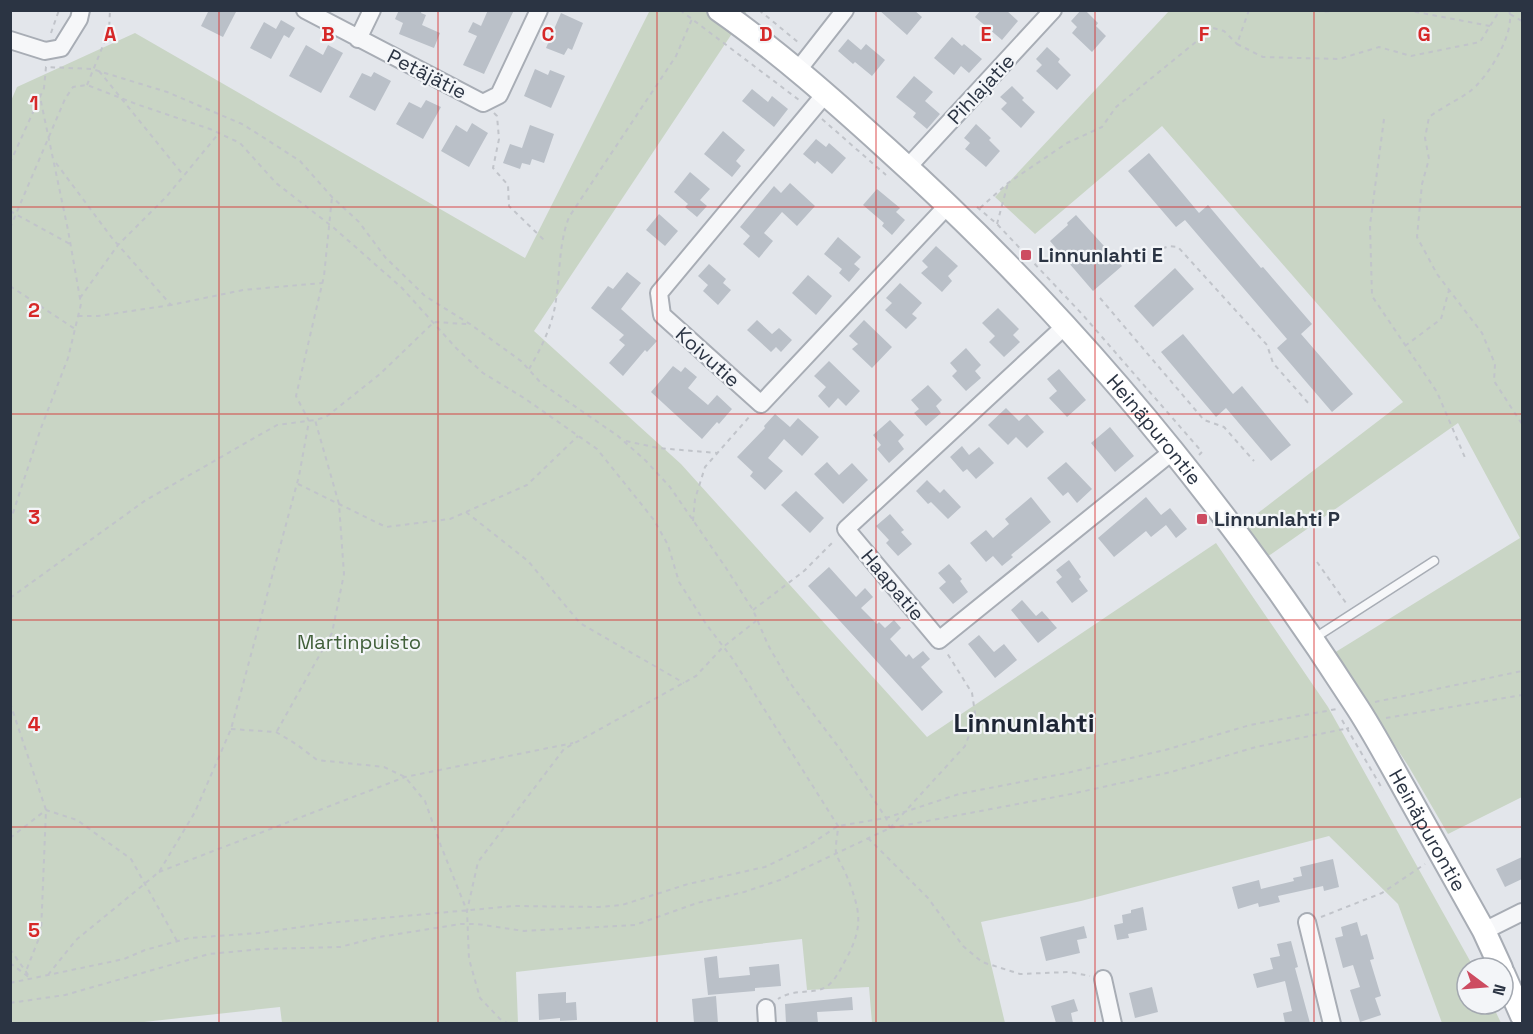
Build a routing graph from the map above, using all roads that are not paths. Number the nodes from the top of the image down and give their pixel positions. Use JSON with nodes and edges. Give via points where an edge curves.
{"nodes":[{"id":1,"x":81,"y":10,"type":"edge"},
{"id":2,"x":305,"y":10,"type":"edge"},
{"id":3,"x":372,"y":10,"type":"edge"},
{"id":4,"x":539,"y":10,"type":"edge"},
{"id":5,"x":719,"y":10,"type":"edge"},
{"id":6,"x":845,"y":10,"type":"edge"},
{"id":7,"x":1053,"y":10,"type":"edge"},
{"id":8,"x":358,"y":39,"type":"junction"},
{"id":9,"x":10,"y":40,"type":"edge"},
{"id":10,"x":798,"y":70,"type":"junction"},
{"id":11,"x":819,"y":102,"type":"junction"},
{"id":12,"x":900,"y":173,"type":"junction"},
{"id":13,"x":948,"y":205,"type":"junction"},
{"id":14,"x":1065,"y":326,"type":"junction"},
{"id":15,"x":1173,"y":451,"type":"junction"},
{"id":16,"x":1434,"y":561,"type":"dead end"},
{"id":17,"x":1312,"y":639,"type":"junction"},
{"id":18,"x":1522,"y":912,"type":"edge"},
{"id":19,"x":1307,"y":922,"type":"road end"},
{"id":20,"x":1484,"y":931,"type":"junction"},
{"id":21,"x":1495,"y":956,"type":"edge"},
{"id":22,"x":1103,"y":979,"type":"road end"},
{"id":23,"x":1515,"y":1000,"type":"edge"},
{"id":24,"x":1522,"y":1016,"type":"edge"},
{"id":25,"x":1113,"y":1023,"type":"edge"},
{"id":26,"x":1332,"y":1023,"type":"edge"}],
"edges":[{"from":1,"to":9,"type":"street","via":[[61,48],[45,51]]},
{"from":2,"to":8,"type":"street","name":"Petäjätie"},
{"from":3,"to":8,"type":"street"},
{"from":4,"to":8,"type":"street","name":"Petäjätie","via":[[498,95],[483,102]]},
{"from":5,"to":10,"type":"street","name":"Heinäpurontie"},
{"from":6,"to":10,"type":"street"},
{"from":7,"to":12,"type":"street","name":"Pihlajatie"},
{"from":10,"to":11,"type":"street","name":"Heinäpurontie"},
{"from":11,"to":12,"type":"street","name":"Heinäpurontie"},
{"from":11,"to":13,"type":"street","name":"Koivutie","via":[[659,293],[662,315],[761,404]]},
{"from":12,"to":13,"type":"street","name":"Heinäpurontie"},
{"from":13,"to":14,"type":"street","name":"Heinäpurontie"},
{"from":14,"to":15,"type":"street","name":"Heinäpurontie"},
{"from":14,"to":15,"type":"street","name":"Haapatie","via":[[846,530],[939,640]]},
{"from":15,"to":17,"type":"street","name":"Heinäpurontie"},
{"from":16,"to":17,"type":"lane"},
{"from":17,"to":20,"type":"street","name":"Heinäpurontie","via":[[1362,717]]},
{"from":18,"to":20,"type":"street"},
{"from":19,"to":26,"type":"street"},
{"from":20,"to":21,"type":"street","name":"Heinäpurontie"},
{"from":22,"to":25,"type":"street"},
{"from":23,"to":24,"type":"street"}]}
